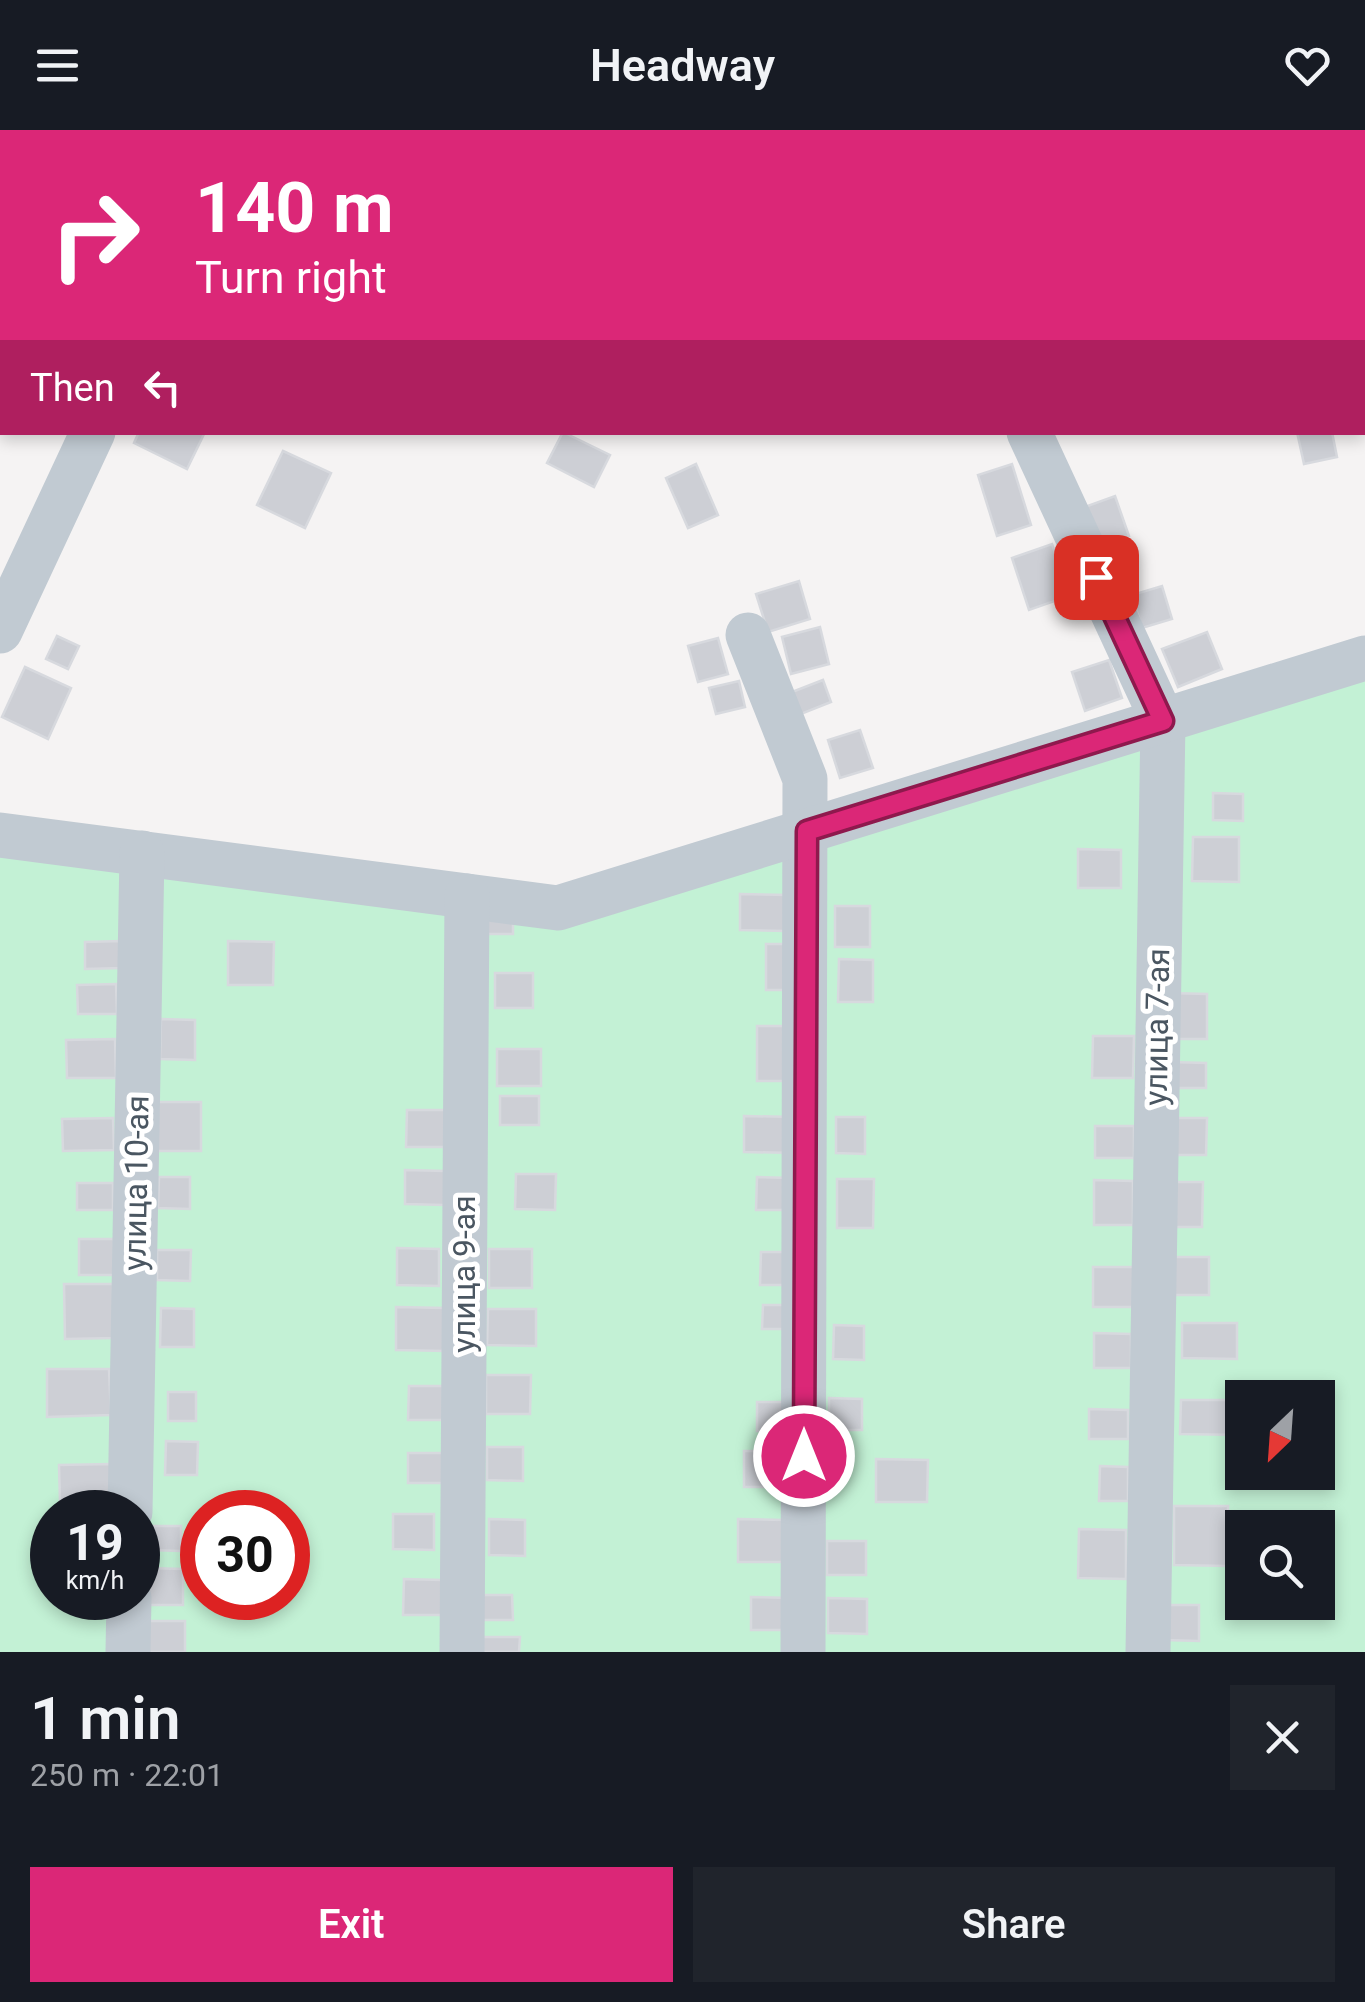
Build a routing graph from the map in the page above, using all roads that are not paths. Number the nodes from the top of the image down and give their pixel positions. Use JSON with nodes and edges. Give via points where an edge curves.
{"nodes":[{"id":1,"x":92,"y":435,"type":"edge"},
{"id":2,"x":1029,"y":435,"type":"edge"},
{"id":3,"x":0,"y":631,"type":"edge"},
{"id":4,"x":748,"y":635,"type":"dead end"},
{"id":5,"x":1365,"y":658,"type":"edge"},
{"id":6,"x":1163,"y":721,"type":"junction"},
{"id":7,"x":807,"y":831,"type":"junction"},
{"id":8,"x":0,"y":834,"type":"edge"},
{"id":9,"x":142,"y":853,"type":"junction"},
{"id":10,"x":467,"y":896,"type":"junction"},
{"id":11,"x":130,"y":1490,"type":"edge"},
{"id":12,"x":128,"y":1620,"type":"edge"},
{"id":13,"x":128,"y":1652,"type":"edge"},
{"id":14,"x":462,"y":1652,"type":"edge"},
{"id":15,"x":803,"y":1652,"type":"edge"},
{"id":16,"x":1148,"y":1652,"type":"edge"}],
"edges":[{"from":1,"to":3,"type":"street"},
{"from":2,"to":6,"type":"street","name":"улица 7-ая"},
{"from":4,"to":7,"type":"street","via":[[806,780]]},
{"from":5,"to":6,"type":"street"},
{"from":6,"to":7,"type":"street"},
{"from":6,"to":16,"type":"street","name":"улица 7-ая"},
{"from":7,"to":10,"type":"street","via":[[558,908]]},
{"from":7,"to":15,"type":"street"},
{"from":8,"to":9,"type":"street"},
{"from":9,"to":10,"type":"street"},
{"from":9,"to":11,"type":"street","name":"улица 10-ая"},
{"from":10,"to":14,"type":"street","name":"улица 9-ая"},
{"from":12,"to":13,"type":"street"}]}
